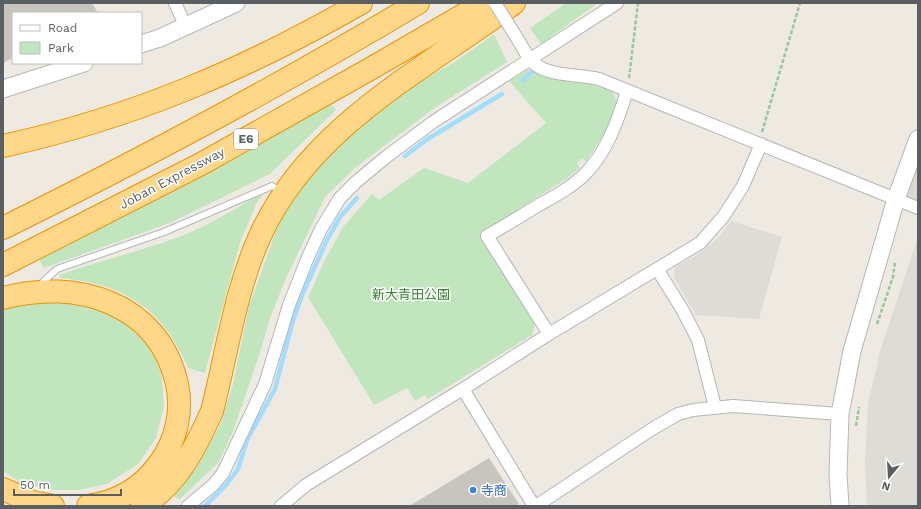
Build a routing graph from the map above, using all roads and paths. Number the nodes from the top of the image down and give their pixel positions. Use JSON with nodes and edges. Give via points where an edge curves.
{"nodes":[{"id":1,"x":175,"y":3,"type":"edge"},
{"id":2,"x":236,"y":3,"type":"edge"},
{"id":3,"x":362,"y":3,"type":"edge"},
{"id":4,"x":418,"y":3,"type":"edge"},
{"id":5,"x":484,"y":3,"type":"edge"},
{"id":6,"x":495,"y":3,"type":"edge"},
{"id":7,"x":514,"y":3,"type":"edge"},
{"id":8,"x":617,"y":3,"type":"edge"},
{"id":9,"x":638,"y":3,"type":"edge"},
{"id":10,"x":800,"y":3,"type":"edge"},
{"id":11,"x":186,"y":26,"type":"junction"},
{"id":12,"x":142,"y":44,"type":"edge"},
{"id":13,"x":531,"y":60,"type":"junction"},
{"id":14,"x":81,"y":64,"type":"edge"},
{"id":15,"x":3,"y":89,"type":"edge"},
{"id":16,"x":627,"y":90,"type":"junction"},
{"id":17,"x":918,"y":139,"type":"edge"},
{"id":18,"x":761,"y":144,"type":"junction"},
{"id":19,"x":3,"y":146,"type":"edge"},
{"id":20,"x":284,"y":193,"type":"junction"},
{"id":21,"x":896,"y":199,"type":"junction"},
{"id":22,"x":918,"y":208,"type":"edge"},
{"id":23,"x":3,"y":228,"type":"edge"},
{"id":24,"x":896,"y":254,"type":"dead end"},
{"id":25,"x":3,"y":264,"type":"edge"},
{"id":26,"x":657,"y":269,"type":"junction"},
{"id":27,"x":42,"y":293,"type":"junction"},
{"id":28,"x":3,"y":298,"type":"edge"},
{"id":29,"x":877,"y":325,"type":"dead end"},
{"id":30,"x":549,"y":334,"type":"junction"},
{"id":31,"x":463,"y":389,"type":"junction"},
{"id":32,"x":859,"y":405,"type":"dead end"},
{"id":33,"x":715,"y":407,"type":"junction"},
{"id":34,"x":840,"y":414,"type":"junction"},
{"id":35,"x":856,"y":427,"type":"dead end"},
{"id":36,"x":3,"y":489,"type":"edge"},
{"id":37,"x":53,"y":506,"type":"edge"},
{"id":38,"x":88,"y":506,"type":"edge"},
{"id":39,"x":142,"y":506,"type":"edge"},
{"id":40,"x":188,"y":506,"type":"edge"},
{"id":41,"x":281,"y":506,"type":"edge"},
{"id":42,"x":535,"y":506,"type":"edge"},
{"id":43,"x":840,"y":506,"type":"edge"}],
"edges":[{"from":1,"to":11,"type":"street"},
{"from":2,"to":11,"type":"street"},
{"from":3,"to":19,"type":"highway","via":[[262,57],[166,99],[77,128]]},
{"from":4,"to":23,"type":"highway","number":"E6","via":[[185,134]]},
{"from":5,"to":25,"type":"highway","name":"Joban Expressway","number":"E6","via":[[200,164]]},
{"from":6,"to":13,"type":"street","bridge":true},
{"from":7,"to":20,"type":"highway","via":[[357,115],[320,148]]},
{"from":8,"to":13,"type":"street"},
{"from":9,"to":16,"type":"path"},
{"from":10,"to":18,"type":"path"},
{"from":11,"to":12,"type":"street"},
{"from":13,"to":16,"type":"street","via":[[548,70],[585,75]]},
{"from":13,"to":40,"type":"street","via":[[433,122],[374,167],[340,198],[308,257],[279,334],[265,384],[223,473]]},
{"from":14,"to":15,"type":"street"},
{"from":16,"to":18,"type":"street"},
{"from":16,"to":30,"type":"street","via":[[609,138],[596,161],[584,175],[487,236]]},
{"from":17,"to":21,"type":"street"},
{"from":18,"to":21,"type":"street"},
{"from":18,"to":26,"type":"street","via":[[743,186],[723,217],[700,243]]},
{"from":20,"to":27,"type":"lane","via":[[272,186],[164,232],[57,269],[43,282]]},
{"from":20,"to":39,"type":"highway","via":[[259,237],[248,269],[212,410],[203,432],[166,488]]},
{"from":21,"to":22,"type":"street"},
{"from":21,"to":34,"type":"street","via":[[852,351]]},
{"from":24,"to":29,"type":"path","via":[[893,277]]},
{"from":26,"to":30,"type":"street"},
{"from":26,"to":33,"type":"street","via":[[698,340]]},
{"from":27,"to":28,"type":"highway"},
{"from":27,"to":38,"type":"highway","via":[[88,296],[107,302],[137,318],[151,330],[169,357],[179,393],[177,427],[171,444],[155,469],[130,492],[114,500]]},
{"from":30,"to":31,"type":"street"},
{"from":31,"to":41,"type":"street","via":[[306,485]]},
{"from":31,"to":42,"type":"street"},
{"from":32,"to":35,"type":"path"},
{"from":33,"to":34,"type":"street","via":[[757,407]]},
{"from":33,"to":42,"type":"street","via":[[685,412],[664,421]]},
{"from":34,"to":43,"type":"street"},
{"from":36,"to":37,"type":"highway","via":[[33,502]]}]}
